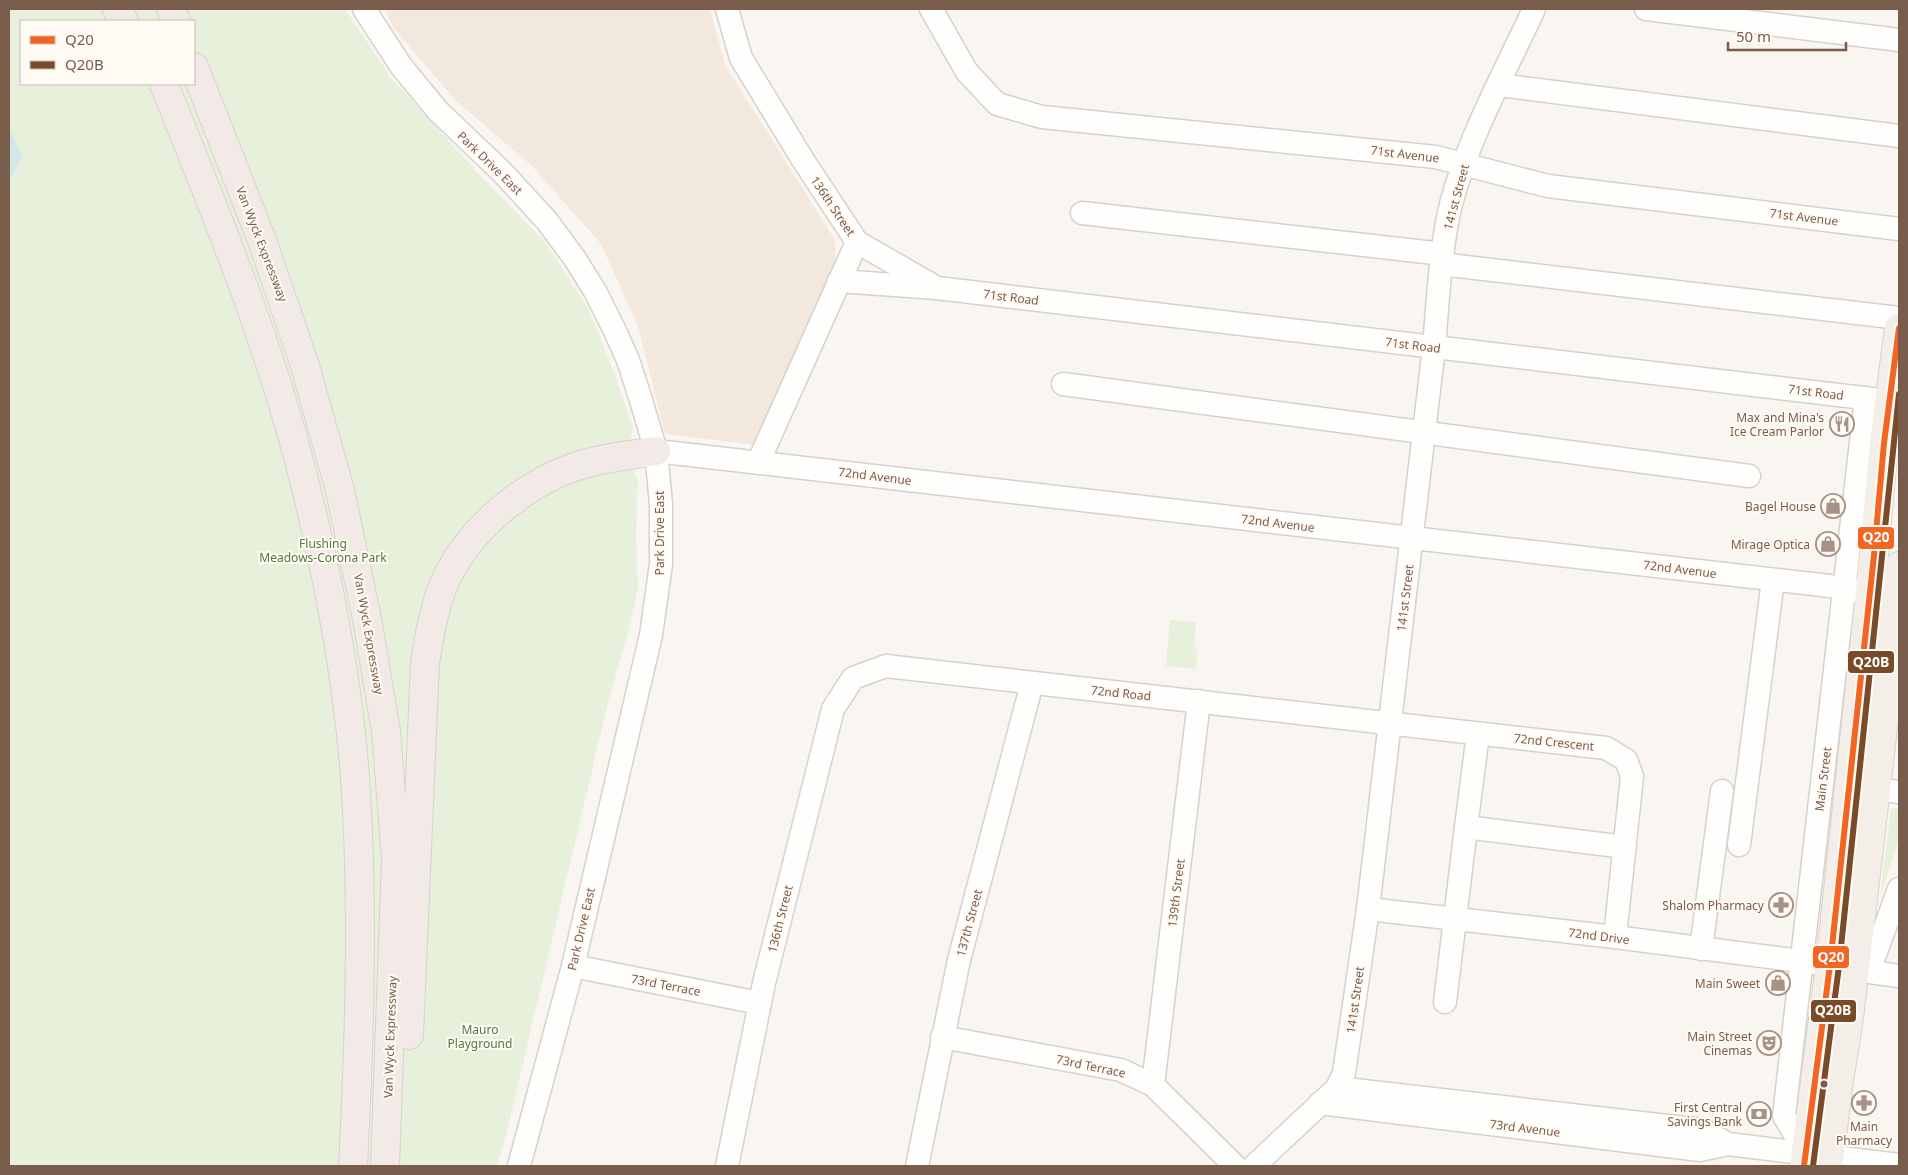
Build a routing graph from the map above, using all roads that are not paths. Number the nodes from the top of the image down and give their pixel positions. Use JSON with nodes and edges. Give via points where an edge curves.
{"nodes":[{"id":1,"x":117,"y":9,"type":"edge"},
{"id":2,"x":364,"y":9,"type":"edge"},
{"id":3,"x":728,"y":9,"type":"edge"},
{"id":4,"x":931,"y":9,"type":"edge"},
{"id":5,"x":1534,"y":9,"type":"edge"},
{"id":6,"x":1646,"y":9,"type":"edge"},
{"id":7,"x":123,"y":20,"type":"edge"},
{"id":8,"x":1899,"y":40,"type":"edge"},
{"id":9,"x":195,"y":70,"type":"edge"},
{"id":10,"x":1499,"y":85,"type":"junction"},
{"id":11,"x":164,"y":88,"type":"edge"},
{"id":12,"x":1899,"y":136,"type":"edge"},
{"id":13,"x":1464,"y":164,"type":"junction"},
{"id":14,"x":1082,"y":213,"type":"dead end"},
{"id":15,"x":1899,"y":229,"type":"edge"},
{"id":16,"x":857,"y":242,"type":"junction"},
{"id":17,"x":1442,"y":259,"type":"junction"},
{"id":18,"x":839,"y":281,"type":"junction"},
{"id":19,"x":937,"y":288,"type":"junction"},
{"id":20,"x":1899,"y":318,"type":"edge"},
{"id":21,"x":1899,"y":328,"type":"edge"},
{"id":22,"x":1434,"y":347,"type":"junction"},
{"id":23,"x":1063,"y":384,"type":"dead end"},
{"id":24,"x":1878,"y":400,"type":"junction"},
{"id":25,"x":1424,"y":432,"type":"junction"},
{"id":26,"x":656,"y":450,"type":"junction"},
{"id":27,"x":758,"y":462,"type":"junction"},
{"id":28,"x":1749,"y":476,"type":"dead end"},
{"id":29,"x":1412,"y":538,"type":"junction"},
{"id":30,"x":1899,"y":566,"type":"edge"},
{"id":31,"x":1773,"y":580,"type":"junction"},
{"id":32,"x":1877,"y":594,"type":"edge"},
{"id":33,"x":853,"y":678,"type":"joint"},
{"id":34,"x":1032,"y":683,"type":"junction"},
{"id":35,"x":1199,"y":701,"type":"junction"},
{"id":36,"x":1390,"y":724,"type":"junction"},
{"id":37,"x":1478,"y":734,"type":"junction"},
{"id":38,"x":1888,"y":790,"type":"edge"},
{"id":39,"x":1722,"y":791,"type":"dead end"},
{"id":40,"x":1466,"y":827,"type":"junction"},
{"id":41,"x":1739,"y":845,"type":"dead end"},
{"id":42,"x":1624,"y":847,"type":"junction"},
{"id":43,"x":1899,"y":889,"type":"edge"},
{"id":44,"x":1368,"y":909,"type":"junction"},
{"id":45,"x":1456,"y":919,"type":"junction"},
{"id":46,"x":1615,"y":938,"type":"junction"},
{"id":47,"x":1701,"y":949,"type":"junction"},
{"id":48,"x":1802,"y":962,"type":"junction"},
{"id":49,"x":573,"y":966,"type":"junction"},
{"id":50,"x":1851,"y":969,"type":"junction"},
{"id":51,"x":1899,"y":976,"type":"edge"},
{"id":52,"x":1445,"y":1002,"type":"dead end"},
{"id":53,"x":760,"y":1003,"type":"junction"},
{"id":54,"x":942,"y":1037,"type":"junction"},
{"id":55,"x":1153,"y":1085,"type":"junction"},
{"id":56,"x":1337,"y":1088,"type":"junction"},
{"id":57,"x":1320,"y":1103,"type":"junction"},
{"id":58,"x":1728,"y":1144,"type":"junction"},
{"id":59,"x":1817,"y":1160,"type":"edge"},
{"id":60,"x":1899,"y":1165,"type":"edge"},
{"id":61,"x":353,"y":1166,"type":"edge"},
{"id":62,"x":385,"y":1166,"type":"edge"},
{"id":63,"x":403,"y":1166,"type":"edge"},
{"id":64,"x":519,"y":1166,"type":"edge"},
{"id":65,"x":727,"y":1166,"type":"edge"},
{"id":66,"x":916,"y":1166,"type":"edge"},
{"id":67,"x":1236,"y":1166,"type":"edge"},
{"id":68,"x":1254,"y":1166,"type":"edge"}],
"edges":[{"from":1,"to":7,"type":"highway"},
{"from":2,"to":26,"type":"street","name":"Park Drive East","via":[[401,66],[438,110],[503,172],[547,221],[575,259],[595,291],[625,353]]},
{"from":3,"to":16,"type":"street","name":"136th Street","via":[[741,58]]},
{"from":4,"to":13,"type":"street","name":"71st Avenue","via":[[967,72],[997,104],[1042,117],[1436,157]]},
{"from":5,"to":10,"type":"street","name":"141st Street"},
{"from":6,"to":8,"type":"street"},
{"from":9,"to":62,"type":"highway","name":"Van Wyck Expressway","via":[[263,242],[306,366],[340,490],[367,618],[386,731],[396,859]]},
{"from":10,"to":12,"type":"street"},
{"from":10,"to":13,"type":"street","name":"141st Street"},
{"from":11,"to":61,"type":"highway","via":[[232,254],[274,375],[312,515],[334,624],[347,706],[357,825],[361,930]]},
{"from":13,"to":15,"type":"street","name":"71st Avenue","via":[[1548,186]]},
{"from":13,"to":17,"type":"street","name":"141st Street","via":[[1451,205]]},
{"from":14,"to":17,"type":"street"},
{"from":16,"to":18,"type":"street","name":"136th Street"},
{"from":16,"to":19,"type":"street","name":"71st Road"},
{"from":17,"to":20,"type":"street"},
{"from":17,"to":22,"type":"street","name":"141st Street"},
{"from":18,"to":19,"type":"street","name":"71st Road"},
{"from":18,"to":27,"type":"street","name":"136th Street"},
{"from":19,"to":22,"type":"street","name":"71st Road"},
{"from":21,"to":24,"type":"main road","name":"Main Street"},
{"from":22,"to":24,"type":"street","name":"71st Road"},
{"from":22,"to":25,"type":"street","name":"141st Street"},
{"from":23,"to":25,"type":"street"},
{"from":24,"to":32,"type":"main road","name":"Main Street","via":[[1884,443]]},
{"from":25,"to":28,"type":"street"},
{"from":25,"to":29,"type":"street","name":"141st Street"},
{"from":26,"to":27,"type":"street","name":"72nd Avenue"},
{"from":26,"to":49,"type":"street","name":"Park Drive East","via":[[661,504],[661,564],[652,635]]},
{"from":26,"to":63,"type":"highway","via":[[576,467],[528,490],[508,504],[475,537],[442,587],[430,623],[425,663]]},
{"from":27,"to":29,"type":"street","name":"72nd Avenue"},
{"from":29,"to":31,"type":"street","name":"72nd Avenue"},
{"from":29,"to":36,"type":"street","name":"141st Street"},
{"from":30,"to":32,"type":"main road","name":"Main Street"},
{"from":31,"to":32,"type":"street","name":"72nd Avenue"},
{"from":31,"to":41,"type":"street"},
{"from":32,"to":38,"type":"main road","name":"Main Street"},
{"from":32,"to":48,"type":"street","name":"Main Street"},
{"from":32,"to":50,"type":"main road","name":"Main Street"},
{"from":33,"to":34,"type":"street","name":"72nd Road","via":[[886,666]]},
{"from":33,"to":53,"type":"street","name":"136th Street","via":[[833,709]]},
{"from":34,"to":35,"type":"street","name":"72nd Road"},
{"from":34,"to":54,"type":"street","name":"137th Street"},
{"from":35,"to":36,"type":"street","name":"72nd Road"},
{"from":35,"to":55,"type":"street","name":"139th Street"},
{"from":36,"to":37,"type":"street","name":"72nd Crescent"},
{"from":36,"to":44,"type":"street","name":"141st Street"},
{"from":37,"to":40,"type":"street"},
{"from":37,"to":42,"type":"street","name":"72nd Crescent","via":[[1606,748],[1626,760],[1632,776]]},
{"from":38,"to":50,"type":"main road","name":"Main Street"},
{"from":39,"to":47,"type":"street"},
{"from":40,"to":42,"type":"street"},
{"from":40,"to":45,"type":"street"},
{"from":42,"to":46,"type":"street","name":"72nd Crescent"},
{"from":43,"to":50,"type":"street"},
{"from":44,"to":45,"type":"street","name":"72nd Drive"},
{"from":44,"to":56,"type":"street","name":"141st Street","via":[[1344,1073]]},
{"from":45,"to":46,"type":"street","name":"72nd Drive"},
{"from":45,"to":52,"type":"street"},
{"from":46,"to":47,"type":"street","name":"72nd Drive"},
{"from":47,"to":48,"type":"street","name":"72nd Drive"},
{"from":48,"to":50,"type":"street","name":"72nd Drive"},
{"from":48,"to":59,"type":"street","name":"Main Street","via":[[1784,1116]]},
{"from":49,"to":53,"type":"street","name":"73rd Terrace"},
{"from":49,"to":64,"type":"street","name":"Park Drive East"},
{"from":50,"to":51,"type":"street","name":"72nd Drive"},
{"from":50,"to":59,"type":"main road","name":"Main Street"},
{"from":53,"to":65,"type":"street","name":"136th Street"},
{"from":54,"to":55,"type":"street","name":"73rd Terrace","via":[[1121,1070]]},
{"from":54,"to":66,"type":"street","name":"137th Street"},
{"from":55,"to":67,"type":"street","name":"73rd Terrace"},
{"from":56,"to":57,"type":"street","name":"141st Street"},
{"from":56,"to":58,"type":"street","name":"73rd Avenue","via":[[1703,1130]]},
{"from":57,"to":58,"type":"street","name":"73rd Avenue","via":[[1700,1150]]},
{"from":57,"to":68,"type":"street","name":"141st Street"},
{"from":58,"to":59,"type":"street","name":"73rd Avenue"},
{"from":59,"to":60,"type":"street","name":"73rd Avenue"}]}
